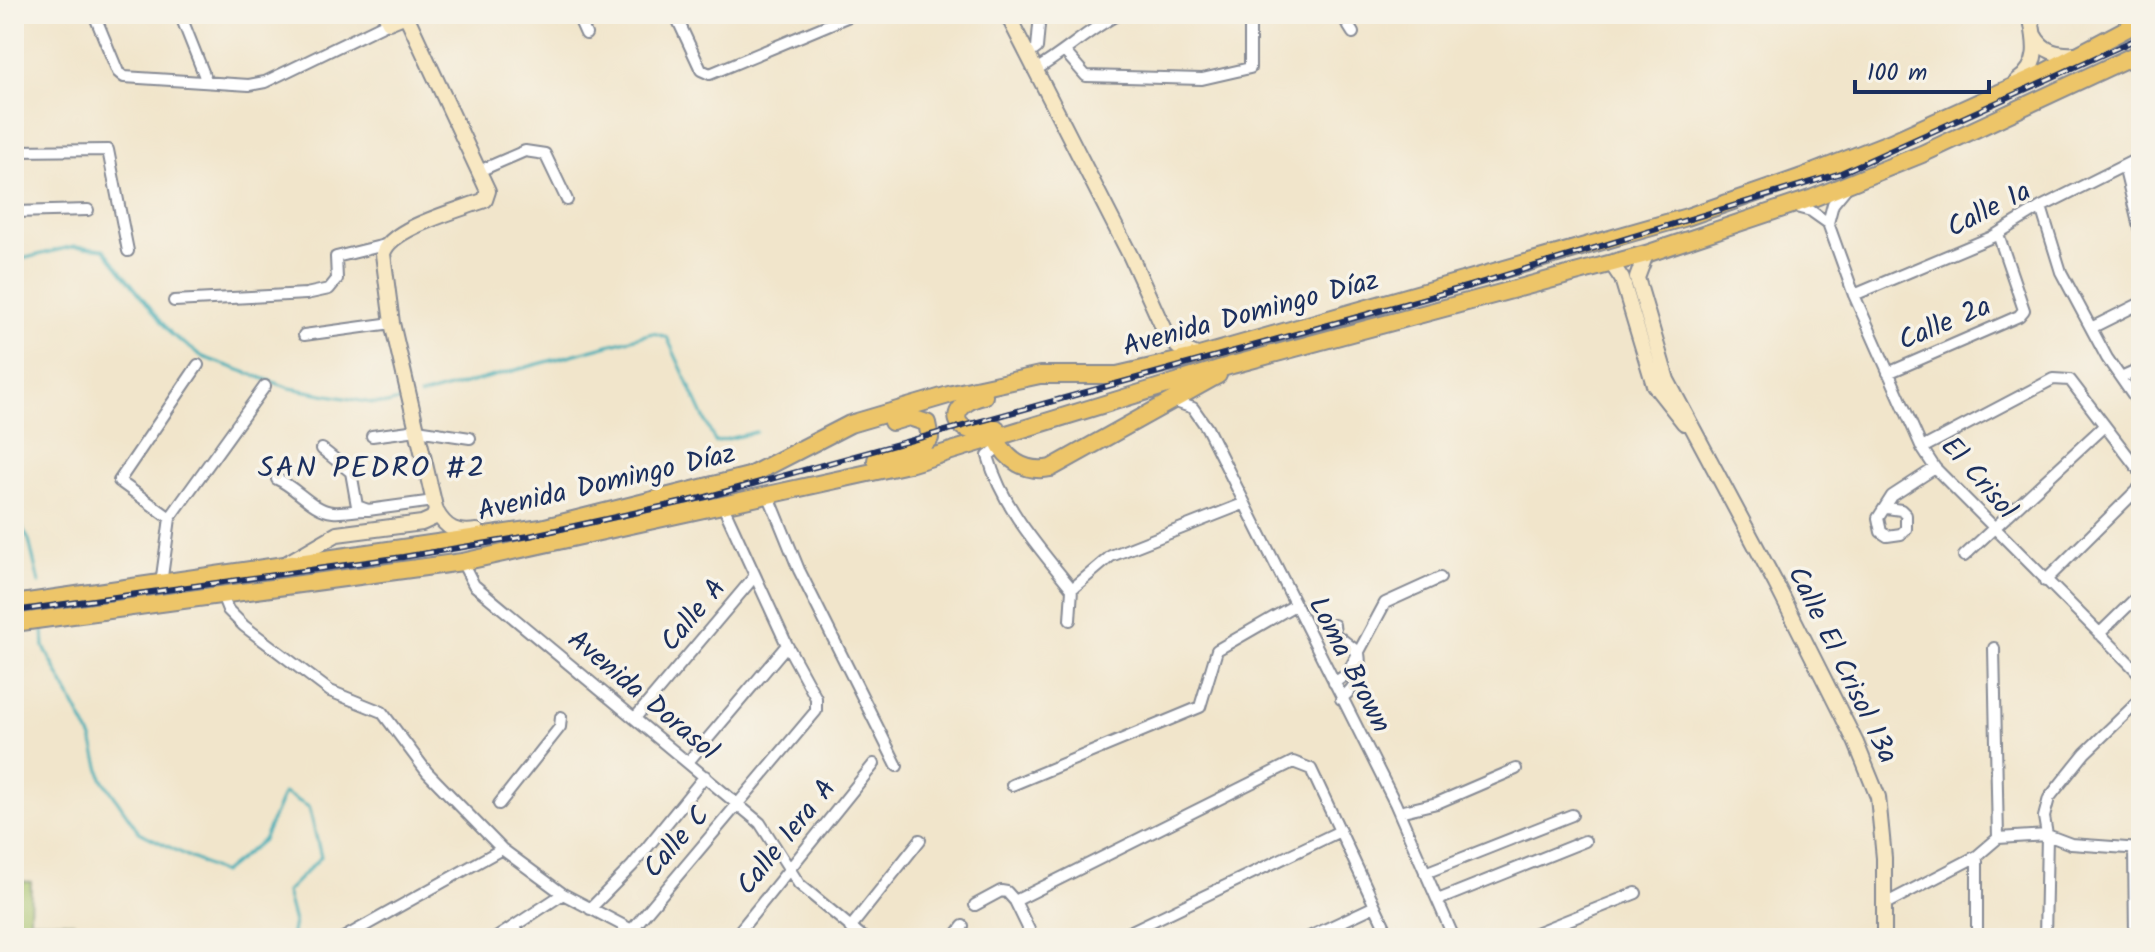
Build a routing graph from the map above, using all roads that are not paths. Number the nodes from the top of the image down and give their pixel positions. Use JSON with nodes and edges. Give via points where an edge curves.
{"nodes":[{"id":1,"x":94,"y":14,"type":"edge"},
{"id":2,"x":180,"y":14,"type":"edge"},
{"id":3,"x":406,"y":14,"type":"edge"},
{"id":4,"x":577,"y":14,"type":"edge"},
{"id":5,"x":675,"y":14,"type":"edge"},
{"id":6,"x":854,"y":14,"type":"edge"},
{"id":7,"x":1007,"y":14,"type":"edge"},
{"id":8,"x":1040,"y":14,"type":"edge"},
{"id":9,"x":1119,"y":14,"type":"edge"},
{"id":10,"x":1250,"y":14,"type":"edge"},
{"id":11,"x":1341,"y":14,"type":"edge"},
{"id":12,"x":2030,"y":14,"type":"edge"},
{"id":13,"x":387,"y":18,"type":"edge"},
{"id":14,"x":2141,"y":21,"type":"edge"},
{"id":15,"x":1353,"y":33,"type":"dead end"},
{"id":16,"x":586,"y":34,"type":"dead end"},
{"id":17,"x":2033,"y":34,"type":"junction"},
{"id":18,"x":1065,"y":52,"type":"junction"},
{"id":19,"x":2141,"y":52,"type":"edge"},
{"id":20,"x":2083,"y":53,"type":"junction"},
{"id":21,"x":1029,"y":54,"type":"junction"},
{"id":22,"x":1037,"y":69,"type":"junction"},
{"id":23,"x":207,"y":82,"type":"junction"},
{"id":24,"x":2005,"y":89,"type":"junction"},
{"id":25,"x":14,"y":151,"type":"edge"},
{"id":26,"x":2141,"y":157,"type":"edge"},
{"id":27,"x":2124,"y":166,"type":"junction"},
{"id":28,"x":479,"y":171,"type":"junction"},
{"id":29,"x":1854,"y":183,"type":"junction"},
{"id":30,"x":567,"y":200,"type":"dead end"},
{"id":31,"x":2041,"y":207,"type":"junction"},
{"id":32,"x":1782,"y":208,"type":"junction"},
{"id":33,"x":88,"y":210,"type":"dead end"},
{"id":34,"x":14,"y":212,"type":"edge"},
{"id":35,"x":1828,"y":223,"type":"junction"},
{"id":36,"x":1998,"y":234,"type":"junction"},
{"id":37,"x":2141,"y":235,"type":"edge"},
{"id":38,"x":385,"y":245,"type":"junction"},
{"id":39,"x":128,"y":251,"type":"dead end"},
{"id":40,"x":1646,"y":254,"type":"junction"},
{"id":41,"x":1612,"y":264,"type":"junction"},
{"id":42,"x":1854,"y":295,"type":"junction"},
{"id":43,"x":174,"y":301,"type":"dead end"},
{"id":44,"x":2141,"y":303,"type":"edge"},
{"id":45,"x":1642,"y":322,"type":"junction"},
{"id":46,"x":392,"y":323,"type":"junction"},
{"id":47,"x":2091,"y":328,"type":"junction"},
{"id":48,"x":1165,"y":332,"type":"junction"},
{"id":49,"x":304,"y":335,"type":"dead end"},
{"id":50,"x":1199,"y":356,"type":"junction"},
{"id":51,"x":198,"y":365,"type":"dead end"},
{"id":52,"x":1232,"y":365,"type":"junction"},
{"id":53,"x":1155,"y":367,"type":"junction"},
{"id":54,"x":2141,"y":369,"type":"edge"},
{"id":55,"x":1888,"y":373,"type":"junction"},
{"id":56,"x":1075,"y":374,"type":"junction"},
{"id":57,"x":2121,"y":378,"type":"junction"},
{"id":58,"x":1205,"y":384,"type":"junction"},
{"id":59,"x":265,"y":386,"type":"dead end"},
{"id":60,"x":1173,"y":401,"type":"junction"},
{"id":61,"x":1107,"y":403,"type":"junction"},
{"id":62,"x":2141,"y":407,"type":"edge"},
{"id":63,"x":1199,"y":414,"type":"junction"},
{"id":64,"x":2103,"y":427,"type":"junction"},
{"id":65,"x":417,"y":430,"type":"junction"},
{"id":66,"x":372,"y":436,"type":"dead end"},
{"id":67,"x":470,"y":438,"type":"dead end"},
{"id":68,"x":998,"y":442,"type":"junction"},
{"id":69,"x":1922,"y":448,"type":"junction"},
{"id":70,"x":322,"y":449,"type":"dead end"},
{"id":71,"x":803,"y":449,"type":"junction"},
{"id":72,"x":1935,"y":468,"type":"junction"},
{"id":73,"x":2141,"y":473,"type":"edge"},
{"id":74,"x":277,"y":479,"type":"dead end"},
{"id":75,"x":835,"y":479,"type":"junction"},
{"id":76,"x":2141,"y":486,"type":"edge"},
{"id":77,"x":765,"y":495,"type":"junction"},
{"id":78,"x":1243,"y":504,"type":"junction"},
{"id":79,"x":435,"y":506,"type":"junction"},
{"id":80,"x":723,"y":506,"type":"junction"},
{"id":81,"x":1887,"y":508,"type":"dead end"},
{"id":82,"x":368,"y":510,"type":"junction"},
{"id":83,"x":170,"y":518,"type":"junction"},
{"id":84,"x":541,"y":528,"type":"junction"},
{"id":85,"x":1994,"y":531,"type":"junction"},
{"id":86,"x":1964,"y":556,"type":"dead end"},
{"id":87,"x":462,"y":562,"type":"junction"},
{"id":88,"x":279,"y":567,"type":"junction"},
{"id":89,"x":754,"y":577,"type":"junction"},
{"id":90,"x":1440,"y":578,"type":"dead end"},
{"id":91,"x":2045,"y":581,"type":"junction"},
{"id":92,"x":161,"y":584,"type":"junction"},
{"id":93,"x":1072,"y":589,"type":"junction"},
{"id":94,"x":2141,"y":593,"type":"edge"},
{"id":95,"x":222,"y":595,"type":"junction"},
{"id":96,"x":14,"y":604,"type":"edge"},
{"id":97,"x":1295,"y":605,"type":"junction"},
{"id":98,"x":1070,"y":620,"type":"dead end"},
{"id":99,"x":14,"y":623,"type":"edge"},
{"id":100,"x":1334,"y":625,"type":"dead end"},
{"id":101,"x":2099,"y":634,"type":"junction"},
{"id":102,"x":787,"y":645,"type":"junction"},
{"id":103,"x":1994,"y":648,"type":"dead end"},
{"id":104,"x":1359,"y":653,"type":"junction"},
{"id":105,"x":2141,"y":675,"type":"edge"},
{"id":106,"x":1334,"y":683,"type":"junction"},
{"id":107,"x":1341,"y":699,"type":"junction"},
{"id":108,"x":2141,"y":699,"type":"edge"},
{"id":109,"x":561,"y":717,"type":"dead end"},
{"id":110,"x":635,"y":718,"type":"junction"},
{"id":111,"x":688,"y":762,"type":"junction"},
{"id":112,"x":874,"y":764,"type":"dead end"},
{"id":113,"x":897,"y":766,"type":"dead end"},
{"id":114,"x":1516,"y":769,"type":"dead end"},
{"id":115,"x":705,"y":776,"type":"junction"},
{"id":116,"x":1012,"y":785,"type":"dead end"},
{"id":117,"x":499,"y":804,"type":"dead end"},
{"id":118,"x":740,"y":804,"type":"junction"},
{"id":119,"x":1399,"y":812,"type":"junction"},
{"id":120,"x":1572,"y":815,"type":"dead end"},
{"id":121,"x":1340,"y":831,"type":"junction"},
{"id":122,"x":2047,"y":835,"type":"junction"},
{"id":123,"x":1998,"y":838,"type":"junction"},
{"id":124,"x":920,"y":840,"type":"dead end"},
{"id":125,"x":1585,"y":841,"type":"dead end"},
{"id":126,"x":502,"y":849,"type":"junction"},
{"id":127,"x":2138,"y":849,"type":"edge"},
{"id":128,"x":1977,"y":856,"type":"junction"},
{"id":129,"x":790,"y":869,"type":"junction"},
{"id":130,"x":1425,"y":873,"type":"junction"},
{"id":131,"x":1636,"y":893,"type":"dead end"},
{"id":132,"x":563,"y":894,"type":"junction"},
{"id":133,"x":1438,"y":900,"type":"junction"},
{"id":134,"x":1015,"y":901,"type":"junction"},
{"id":135,"x":975,"y":905,"type":"dead end"},
{"id":136,"x":1883,"y":905,"type":"junction"},
{"id":137,"x":1375,"y":906,"type":"junction"},
{"id":138,"x":590,"y":909,"type":"junction"},
{"id":139,"x":963,"y":926,"type":"dead end"},
{"id":140,"x":512,"y":928,"type":"junction"},
{"id":141,"x":850,"y":928,"type":"junction"},
{"id":142,"x":628,"y":934,"type":"edge"},
{"id":143,"x":343,"y":938,"type":"edge"},
{"id":144,"x":496,"y":938,"type":"edge"},
{"id":145,"x":524,"y":938,"type":"edge"},
{"id":146,"x":647,"y":938,"type":"edge"},
{"id":147,"x":734,"y":938,"type":"edge"},
{"id":148,"x":864,"y":938,"type":"edge"},
{"id":149,"x":954,"y":938,"type":"edge"},
{"id":150,"x":1033,"y":938,"type":"edge"},
{"id":151,"x":1117,"y":938,"type":"edge"},
{"id":152,"x":1307,"y":938,"type":"edge"},
{"id":153,"x":1390,"y":938,"type":"edge"},
{"id":154,"x":1454,"y":938,"type":"edge"},
{"id":155,"x":1523,"y":938,"type":"edge"},
{"id":156,"x":1884,"y":938,"type":"edge"},
{"id":157,"x":1977,"y":938,"type":"edge"},
{"id":158,"x":2045,"y":938,"type":"edge"},
{"id":159,"x":2135,"y":938,"type":"edge"}],
"edges":[{"from":1,"to":23,"type":"street","via":[[124,77]]},
{"from":2,"to":23,"type":"street"},
{"from":3,"to":13,"type":"street"},
{"from":3,"to":28,"type":"street"},
{"from":4,"to":16,"type":"street"},
{"from":5,"to":6,"type":"street","via":[[701,70],[710,74]]},
{"from":7,"to":21,"type":"street"},
{"from":8,"to":21,"type":"street","via":[[1037,48]]},
{"from":9,"to":18,"type":"street"},
{"from":10,"to":18,"type":"street","via":[[1250,68],[1202,79],[1086,76]]},
{"from":11,"to":15,"type":"street"},
{"from":12,"to":17,"type":"street"},
{"from":13,"to":23,"type":"street","via":[[265,82]]},
{"from":14,"to":20,"type":"main road","name":"Avenida Domingo Díaz"},
{"from":17,"to":20,"type":"street","via":[[2053,52]]},
{"from":17,"to":24,"type":"street","via":[[2033,67]]},
{"from":18,"to":22,"type":"street"},
{"from":19,"to":29,"type":"main road","name":"Avenida Domingo Díaz"},
{"from":20,"to":24,"type":"main road","name":"Avenida Domingo Díaz"},
{"from":21,"to":22,"type":"street"},
{"from":22,"to":48,"type":"street"},
{"from":24,"to":50,"type":"main road","name":"Avenida Domingo Díaz","via":[[1891,142],[1687,217]]},
{"from":25,"to":39,"type":"street","via":[[108,150]]},
{"from":26,"to":27,"type":"street","name":"Calle 1a"},
{"from":27,"to":31,"type":"street","name":"Calle 1a"},
{"from":27,"to":37,"type":"street"},
{"from":28,"to":30,"type":"street","via":[[525,151],[545,154]]},
{"from":28,"to":38,"type":"street","via":[[488,191],[485,200],[404,231]]},
{"from":29,"to":32,"type":"main road","name":"Avenida Domingo Díaz"},
{"from":29,"to":35,"type":"street","via":[[1838,196]]},
{"from":31,"to":36,"type":"street","name":"Calle 1a"},
{"from":31,"to":47,"type":"street","via":[[2061,272]]},
{"from":32,"to":35,"type":"street","via":[[1802,208]]},
{"from":32,"to":40,"type":"main road","name":"Avenida Domingo Díaz"},
{"from":33,"to":34,"type":"street"},
{"from":35,"to":42,"type":"street","name":"El Crisol"},
{"from":36,"to":42,"type":"street","name":"Calle 1a"},
{"from":36,"to":55,"type":"street","name":"Calle 2a","via":[[2024,310]]},
{"from":38,"to":43,"type":"street","via":[[336,257],[337,279],[329,289]]},
{"from":38,"to":46,"type":"street","via":[[383,271]]},
{"from":40,"to":41,"type":"main road","name":"Avenida Domingo Díaz"},
{"from":40,"to":45,"type":"street","name":"Calle El Crisol 13a","via":[[1637,278]]},
{"from":41,"to":45,"type":"street","name":"Calle El Crisol 13a"},
{"from":41,"to":52,"type":"main road","name":"Avenida Domingo Díaz"},
{"from":42,"to":55,"type":"street","name":"El Crisol"},
{"from":44,"to":47,"type":"street"},
{"from":45,"to":136,"type":"street","name":"Calle El Crisol 13a","via":[[1868,770],[1883,826]]},
{"from":46,"to":49,"type":"street"},
{"from":46,"to":65,"type":"street"},
{"from":47,"to":57,"type":"street"},
{"from":48,"to":50,"type":"street","via":[[1178,347]]},
{"from":48,"to":53,"type":"street","via":[[1165,348]]},
{"from":50,"to":53,"type":"main road","name":"Avenida Domingo Díaz"},
{"from":51,"to":83,"type":"street","via":[[119,481]]},
{"from":52,"to":58,"type":"main road"},
{"from":52,"to":61,"type":"main road","name":"Avenida Domingo Díaz"},
{"from":53,"to":56,"type":"main road","name":"Avenida Domingo Díaz","via":[[1117,375]]},
{"from":54,"to":57,"type":"street"},
{"from":55,"to":69,"type":"street","name":"El Crisol"},
{"from":56,"to":61,"type":"main road","via":[[972,398],[959,410],[958,419],[962,428],[981,432]]},
{"from":56,"to":71,"type":"main road","name":"Avenida Domingo Díaz","via":[[1040,375],[952,394],[850,424]]},
{"from":57,"to":62,"type":"street"},
{"from":58,"to":60,"type":"main road"},
{"from":58,"to":63,"type":"street","via":[[1198,398]]},
{"from":59,"to":83,"type":"street"},
{"from":60,"to":63,"type":"street"},
{"from":60,"to":68,"type":"main road","via":[[1051,468],[1021,465]]},
{"from":61,"to":68,"type":"main road","name":"Avenida Domingo Díaz"},
{"from":63,"to":78,"type":"street","name":"Loma Brown"},
{"from":64,"to":69,"type":"street","via":[[2070,380],[2053,379]]},
{"from":64,"to":73,"type":"street"},
{"from":64,"to":85,"type":"street"},
{"from":65,"to":66,"type":"street"},
{"from":65,"to":67,"type":"street"},
{"from":65,"to":79,"type":"street"},
{"from":68,"to":75,"type":"main road","name":"Avenida Domingo Díaz"},
{"from":68,"to":93,"type":"street","via":[[988,456],[993,473],[1025,530]]},
{"from":69,"to":72,"type":"street","name":"El Crisol"},
{"from":70,"to":82,"type":"street","via":[[351,472],[357,506]]},
{"from":71,"to":75,"type":"main road","via":[[909,417],[927,423],[930,438],[925,446],[862,464]]},
{"from":71,"to":84,"type":"main road","name":"Avenida Domingo Díaz","via":[[749,476],[683,496]]},
{"from":72,"to":81,"type":"street","via":[[1892,496]]},
{"from":72,"to":85,"type":"street","name":"El Crisol"},
{"from":74,"to":82,"type":"street","via":[[318,507],[333,512]]},
{"from":75,"to":77,"type":"main road","name":"Avenida Domingo Díaz"},
{"from":76,"to":91,"type":"street"},
{"from":77,"to":80,"type":"main road","name":"Avenida Domingo Díaz"},
{"from":77,"to":113,"type":"street","via":[[795,568]]},
{"from":78,"to":93,"type":"street","via":[[1111,556]]},
{"from":78,"to":97,"type":"street","name":"Loma Brown"},
{"from":79,"to":82,"type":"street"},
{"from":79,"to":84,"type":"street","via":[[447,527],[461,532]]},
{"from":79,"to":88,"type":"street","via":[[433,518],[422,523],[337,534]]},
{"from":80,"to":87,"type":"main road","name":"Avenida Domingo Díaz"},
{"from":80,"to":89,"type":"street"},
{"from":83,"to":92,"type":"street"},
{"from":84,"to":88,"type":"main road","name":"Avenida Domingo Díaz"},
{"from":85,"to":86,"type":"street"},
{"from":85,"to":91,"type":"street","name":"El Crisol"},
{"from":87,"to":95,"type":"main road","name":"Avenida Domingo Díaz"},
{"from":87,"to":110,"type":"street","name":"Avenida Dorasol","via":[[474,585]]},
{"from":88,"to":92,"type":"main road","name":"Avenida Domingo Díaz"},
{"from":89,"to":102,"type":"street"},
{"from":89,"to":110,"type":"street","name":"Calle A"},
{"from":90,"to":104,"type":"street","via":[[1385,603]]},
{"from":91,"to":101,"type":"street","name":"El Crisol"},
{"from":92,"to":96,"type":"main road","name":"Avenida Domingo Díaz"},
{"from":93,"to":98,"type":"street"},
{"from":94,"to":101,"type":"street"},
{"from":95,"to":99,"type":"main road","name":"Avenida Domingo Díaz"},
{"from":95,"to":126,"type":"street","via":[[244,626],[319,683],[382,712],[427,772]]},
{"from":97,"to":106,"type":"street","name":"Loma Brown"},
{"from":97,"to":116,"type":"street","via":[[1217,650],[1200,707]]},
{"from":100,"to":104,"type":"street","via":[[1335,634]]},
{"from":101,"to":105,"type":"street","name":"El Crisol"},
{"from":102,"to":111,"type":"street"},
{"from":102,"to":118,"type":"street","name":"Calle C","via":[[816,698],[816,711]]},
{"from":103,"to":123,"type":"street"},
{"from":104,"to":106,"type":"street","via":[[1347,674]]},
{"from":104,"to":107,"type":"street","via":[[1360,676]]},
{"from":106,"to":107,"type":"street","name":"Loma Brown"},
{"from":107,"to":119,"type":"street","name":"Loma Brown"},
{"from":108,"to":122,"type":"street","via":[[2056,784],[2044,817]]},
{"from":109,"to":117,"type":"street","via":[[560,727]]},
{"from":110,"to":111,"type":"street","name":"Avenida Dorasol"},
{"from":111,"to":115,"type":"street","name":"Avenida Dorasol"},
{"from":112,"to":129,"type":"street","name":"Calle 1era A"},
{"from":114,"to":119,"type":"street","via":[[1437,803]]},
{"from":115,"to":118,"type":"street","name":"Avenida Dorasol"},
{"from":115,"to":138,"type":"street"},
{"from":118,"to":129,"type":"street","name":"Avenida Dorasol","via":[[771,835]]},
{"from":118,"to":142,"type":"street","name":"Calle C"},
{"from":119,"to":130,"type":"street","name":"Loma Brown"},
{"from":120,"to":130,"type":"street"},
{"from":121,"to":134,"type":"street","via":[[1311,769],[1287,763]]},
{"from":121,"to":137,"type":"street"},
{"from":121,"to":151,"type":"street"},
{"from":122,"to":123,"type":"street"},
{"from":122,"to":127,"type":"street","via":[[2071,844]]},
{"from":122,"to":158,"type":"street"},
{"from":123,"to":128,"type":"street"},
{"from":124,"to":141,"type":"street"},
{"from":125,"to":133,"type":"street"},
{"from":126,"to":132,"type":"street"},
{"from":126,"to":143,"type":"street"},
{"from":127,"to":159,"type":"street"},
{"from":128,"to":136,"type":"street"},
{"from":128,"to":157,"type":"street"},
{"from":129,"to":141,"type":"street","name":"Avenida Dorasol","via":[[807,893]]},
{"from":129,"to":147,"type":"street","name":"Calle 1era A"},
{"from":130,"to":133,"type":"street","name":"Loma Brown"},
{"from":131,"to":155,"type":"street"},
{"from":132,"to":138,"type":"street"},
{"from":132,"to":140,"type":"street"},
{"from":133,"to":154,"type":"street","name":"Loma Brown"},
{"from":134,"to":135,"type":"street","via":[[1001,891]]},
{"from":134,"to":150,"type":"street"},
{"from":136,"to":156,"type":"street","name":"Calle El Crisol 13a"},
{"from":137,"to":152,"type":"street"},
{"from":137,"to":153,"type":"street"},
{"from":138,"to":142,"type":"street"},
{"from":139,"to":149,"type":"street"},
{"from":140,"to":144,"type":"street"},
{"from":140,"to":145,"type":"street"},
{"from":141,"to":148,"type":"street","name":"Avenida Dorasol"},
{"from":142,"to":146,"type":"street"}]}
